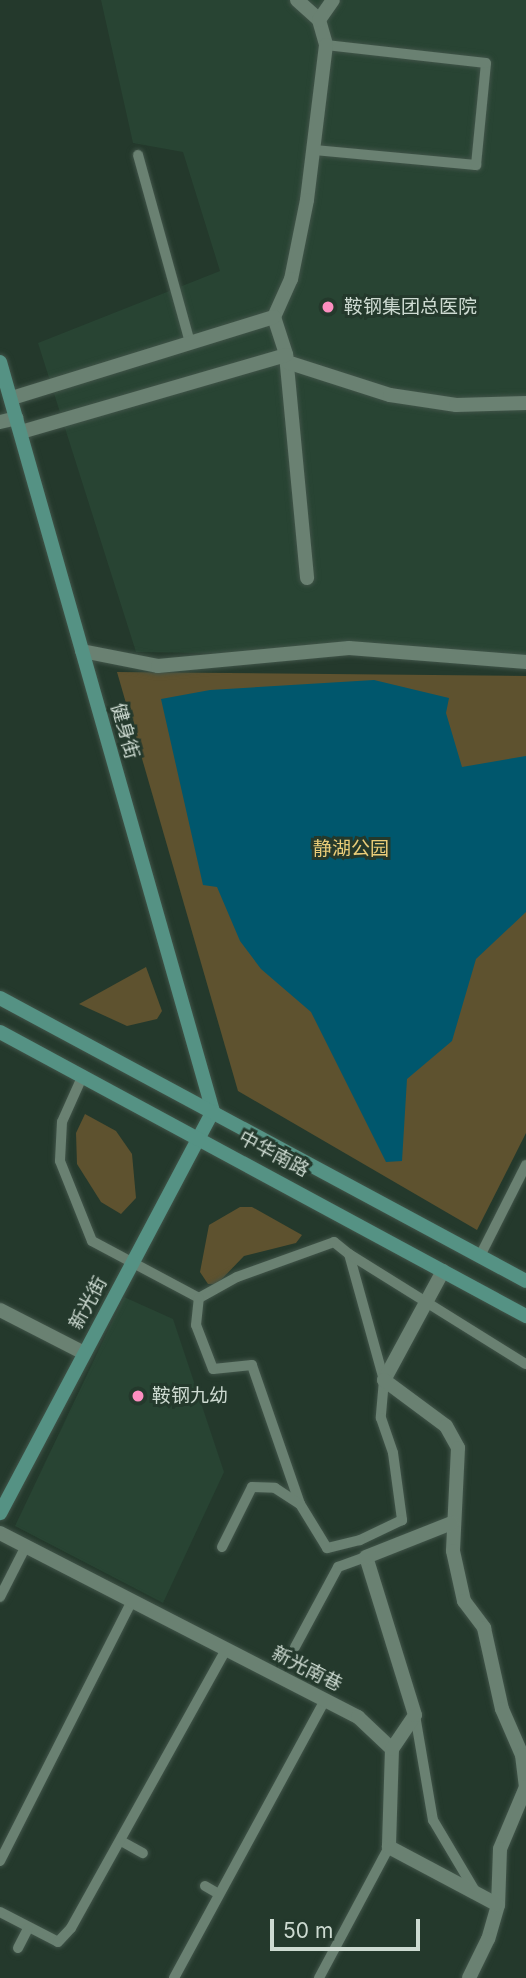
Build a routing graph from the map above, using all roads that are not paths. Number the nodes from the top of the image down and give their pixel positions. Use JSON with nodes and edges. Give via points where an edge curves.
{"nodes":[{"id":1,"x":297,"y":0,"type":"edge"},
{"id":2,"x":333,"y":0,"type":"edge"},
{"id":3,"x":319,"y":20,"type":"junction"},
{"id":4,"x":326,"y":45,"type":"junction"},
{"id":5,"x":314,"y":150,"type":"junction"},
{"id":6,"x":138,"y":155,"type":"dead end"},
{"id":7,"x":274,"y":317,"type":"junction"},
{"id":8,"x":190,"y":343,"type":"junction"},
{"id":9,"x":286,"y":358,"type":"junction"},
{"id":10,"x":1,"y":371,"type":"edge"},
{"id":11,"x":12,"y":398,"type":"junction"},
{"id":12,"x":526,"y":403,"type":"edge"},
{"id":13,"x":0,"y":422,"type":"edge"},
{"id":14,"x":19,"y":425,"type":"junction"},
{"id":15,"x":307,"y":578,"type":"dead end"},
{"id":16,"x":82,"y":651,"type":"junction"},
{"id":17,"x":526,"y":662,"type":"edge"},
{"id":18,"x":0,"y":998,"type":"edge"},
{"id":19,"x":0,"y":1032,"type":"edge"},
{"id":20,"x":83,"y":1075,"type":"junction"},
{"id":21,"x":212,"y":1111,"type":"junction"},
{"id":22,"x":199,"y":1136,"type":"junction"},
{"id":23,"x":526,"y":1165,"type":"edge"},
{"id":24,"x":349,"y":1254,"type":"junction"},
{"id":25,"x":480,"y":1256,"type":"junction"},
{"id":26,"x":130,"y":1265,"type":"junction"},
{"id":27,"x":443,"y":1271,"type":"junction"},
{"id":28,"x":526,"y":1281,"type":"edge"},
{"id":29,"x":200,"y":1298,"type":"junction"},
{"id":30,"x":429,"y":1301,"type":"junction"},
{"id":31,"x":0,"y":1310,"type":"edge"},
{"id":32,"x":526,"y":1316,"type":"edge"},
{"id":33,"x":84,"y":1353,"type":"junction"},
{"id":34,"x":526,"y":1364,"type":"edge"},
{"id":35,"x":384,"y":1380,"type":"junction"},
{"id":36,"x":299,"y":1504,"type":"junction"},
{"id":37,"x":0,"y":1513,"type":"edge"},
{"id":38,"x":452,"y":1523,"type":"junction"},
{"id":39,"x":0,"y":1533,"type":"edge"},
{"id":40,"x":26,"y":1546,"type":"junction"},
{"id":41,"x":222,"y":1547,"type":"dead end"},
{"id":42,"x":366,"y":1557,"type":"junction"},
{"id":43,"x":0,"y":1597,"type":"edge"},
{"id":44,"x":132,"y":1601,"type":"junction"},
{"id":45,"x":295,"y":1647,"type":"dead end"},
{"id":46,"x":226,"y":1650,"type":"junction"},
{"id":47,"x":325,"y":1700,"type":"junction"},
{"id":48,"x":415,"y":1714,"type":"junction"},
{"id":49,"x":392,"y":1749,"type":"junction"},
{"id":50,"x":524,"y":1755,"type":"edge"},
{"id":51,"x":526,"y":1787,"type":"edge"},
{"id":52,"x":121,"y":1841,"type":"junction"},
{"id":53,"x":388,"y":1847,"type":"junction"},
{"id":54,"x":143,"y":1853,"type":"dead end"},
{"id":55,"x":0,"y":1861,"type":"edge"},
{"id":56,"x":205,"y":1886,"type":"dead end"},
{"id":57,"x":219,"y":1894,"type":"junction"},
{"id":58,"x":479,"y":1895,"type":"junction"},
{"id":59,"x":498,"y":1905,"type":"junction"},
{"id":60,"x":0,"y":1912,"type":"edge"},
{"id":61,"x":28,"y":1928,"type":"junction"},
{"id":62,"x":18,"y":1948,"type":"dead end"},
{"id":63,"x":174,"y":1978,"type":"edge"},
{"id":64,"x":319,"y":1978,"type":"edge"},
{"id":65,"x":469,"y":1978,"type":"edge"}],
"edges":[{"from":1,"to":3,"type":"street"},
{"from":2,"to":3,"type":"street"},
{"from":3,"to":4,"type":"street"},
{"from":4,"to":5,"type":"street"},
{"from":4,"to":5,"type":"lane","via":[[486,63],[476,165]]},
{"from":5,"to":7,"type":"street","via":[[292,279]]},
{"from":6,"to":8,"type":"lane"},
{"from":7,"to":8,"type":"street"},
{"from":7,"to":9,"type":"street"},
{"from":8,"to":11,"type":"street"},
{"from":9,"to":12,"type":"street","via":[[390,394],[456,404]]},
{"from":9,"to":14,"type":"street"},
{"from":9,"to":15,"type":"street"},
{"from":10,"to":11,"type":"main road","name":"健身街"},
{"from":11,"to":14,"type":"main road","name":"健身街"},
{"from":13,"to":14,"type":"street"},
{"from":14,"to":16,"type":"main road","name":"健身街"},
{"from":16,"to":17,"type":"street","via":[[158,666],[349,648]]},
{"from":16,"to":21,"type":"main road","name":"健身街"},
{"from":18,"to":21,"type":"main road"},
{"from":19,"to":20,"type":"main road","name":"中华南路"},
{"from":20,"to":22,"type":"main road","name":"中华南路"},
{"from":20,"to":26,"type":"lane","via":[[62,1122],[61,1161],[92,1241]]},
{"from":21,"to":22,"type":"main road","name":"新光街"},
{"from":21,"to":25,"type":"main road"},
{"from":22,"to":26,"type":"main road","name":"新光街"},
{"from":22,"to":27,"type":"main road","name":"中华南路"},
{"from":23,"to":25,"type":"lane"},
{"from":24,"to":29,"type":"lane","via":[[334,1242],[237,1276]]},
{"from":24,"to":30,"type":"lane"},
{"from":24,"to":35,"type":"lane"},
{"from":25,"to":28,"type":"main road"},
{"from":26,"to":29,"type":"lane"},
{"from":26,"to":33,"type":"main road","name":"新光街"},
{"from":27,"to":30,"type":"street"},
{"from":27,"to":32,"type":"main road","name":"中华南路"},
{"from":29,"to":36,"type":"lane","via":[[196,1325],[213,1369],[252,1365]]},
{"from":30,"to":34,"type":"lane"},
{"from":30,"to":35,"type":"street"},
{"from":31,"to":33,"type":"street"},
{"from":33,"to":37,"type":"main road","name":"新光街"},
{"from":35,"to":36,"type":"lane","via":[[381,1418],[393,1453],[402,1520],[360,1541],[327,1548]]},
{"from":35,"to":38,"type":"street","via":[[446,1426],[458,1448]]},
{"from":36,"to":41,"type":"lane","via":[[275,1488],[252,1487]]},
{"from":38,"to":42,"type":"street"},
{"from":38,"to":50,"type":"street","via":[[464,1601],[484,1628],[502,1709]]},
{"from":39,"to":40,"type":"street","name":"新光南巷"},
{"from":40,"to":43,"type":"lane"},
{"from":40,"to":44,"type":"street","name":"新光南巷"},
{"from":42,"to":45,"type":"lane","via":[[338,1567]]},
{"from":42,"to":48,"type":"street"},
{"from":44,"to":46,"type":"street","name":"新光南巷"},
{"from":44,"to":55,"type":"lane"},
{"from":46,"to":47,"type":"street","name":"新光南巷"},
{"from":46,"to":52,"type":"lane"},
{"from":47,"to":49,"type":"street","name":"新光南巷","via":[[358,1717]]},
{"from":47,"to":57,"type":"lane"},
{"from":48,"to":49,"type":"street"},
{"from":48,"to":58,"type":"lane","via":[[433,1820]]},
{"from":49,"to":53,"type":"street"},
{"from":50,"to":51,"type":"street"},
{"from":51,"to":59,"type":"street","via":[[500,1849]]},
{"from":52,"to":54,"type":"lane"},
{"from":52,"to":61,"type":"lane","via":[[58,1942]]},
{"from":53,"to":58,"type":"street"},
{"from":53,"to":64,"type":"lane"},
{"from":56,"to":57,"type":"lane"},
{"from":57,"to":63,"type":"lane"},
{"from":58,"to":59,"type":"street"},
{"from":59,"to":65,"type":"street"},
{"from":60,"to":61,"type":"lane"},
{"from":61,"to":62,"type":"lane"}]}
